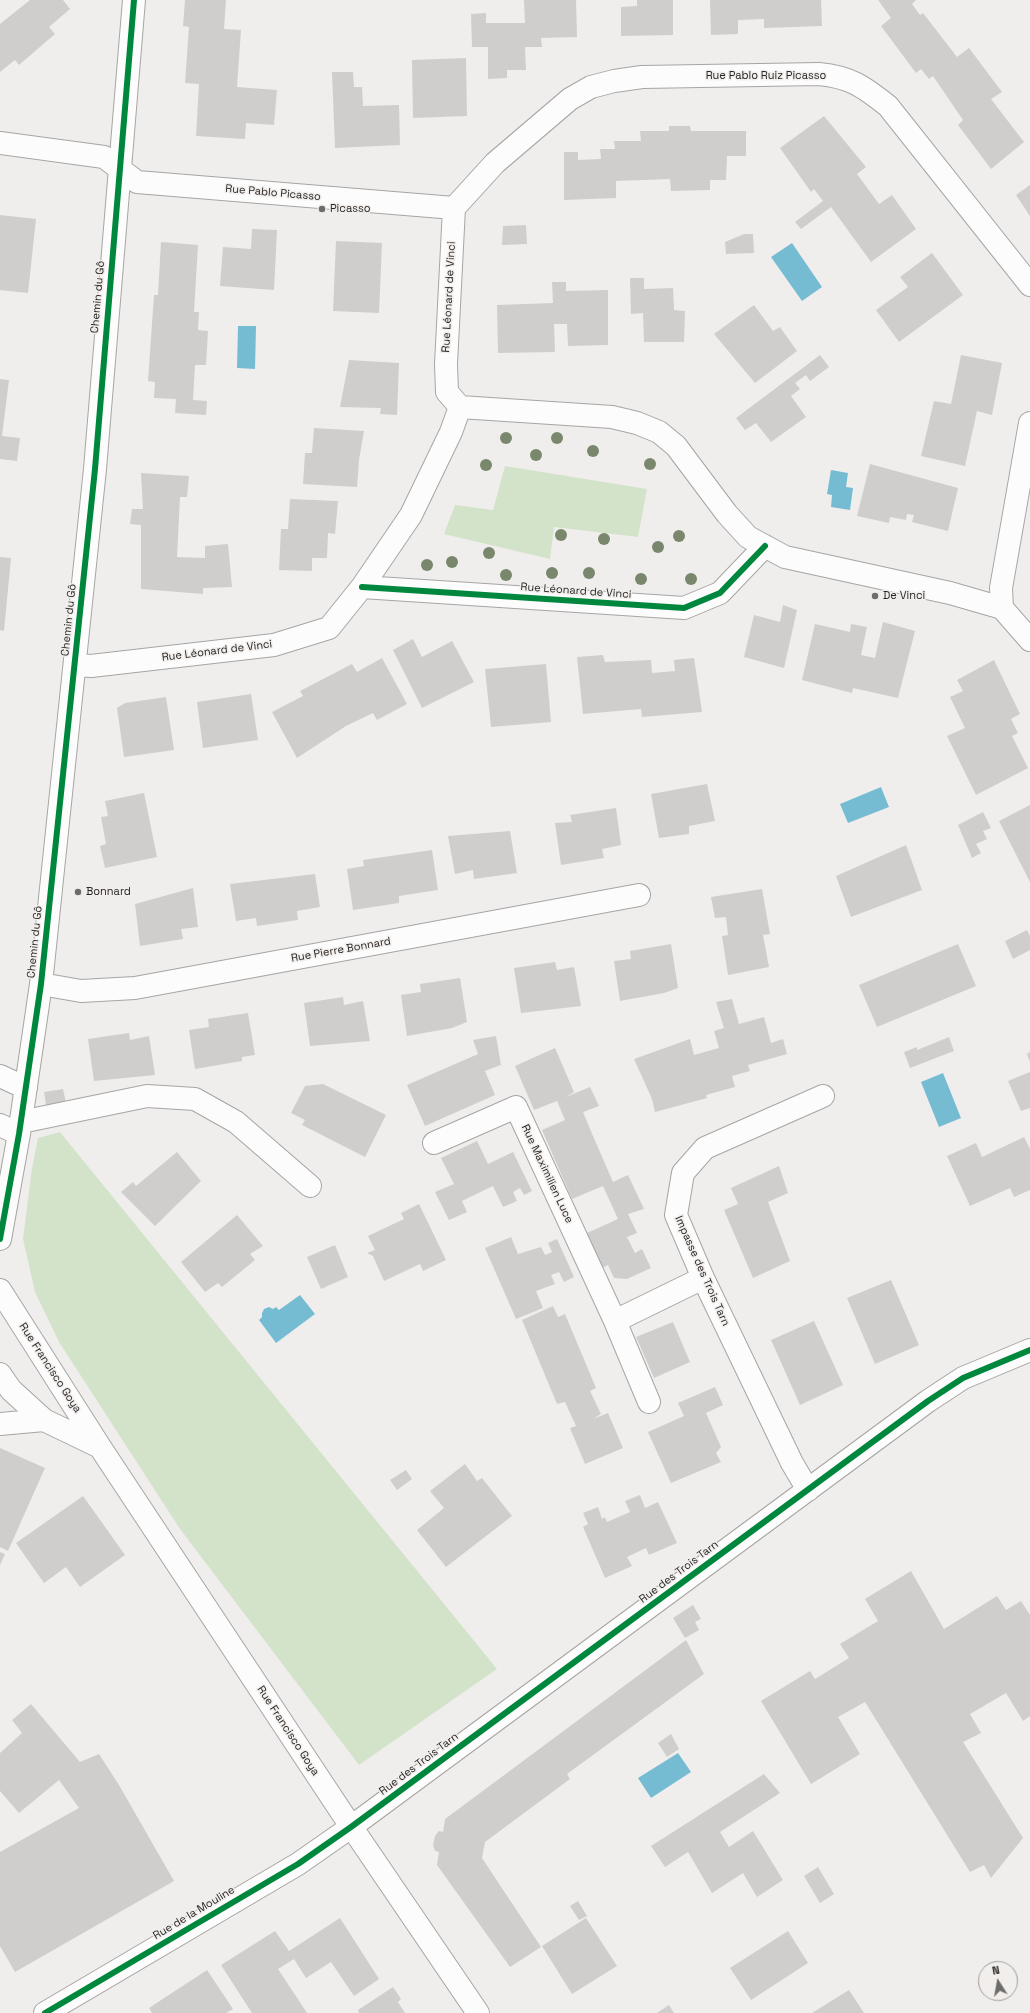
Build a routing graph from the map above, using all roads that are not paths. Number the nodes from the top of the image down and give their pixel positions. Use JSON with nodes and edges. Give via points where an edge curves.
{"nodes":[{"id":1,"x":134,"y":0,"type":"edge"},
{"id":2,"x":0,"y":143,"type":"edge"},
{"id":3,"x":120,"y":169,"type":"junction"},
{"id":4,"x":454,"y":208,"type":"junction"},
{"id":5,"x":1030,"y":285,"type":"edge"},
{"id":6,"x":460,"y":407,"type":"junction"},
{"id":7,"x":1030,"y":423,"type":"edge"},
{"id":8,"x":765,"y":546,"type":"junction"},
{"id":9,"x":362,"y":587,"type":"junction"},
{"id":10,"x":1002,"y":608,"type":"junction"},
{"id":11,"x":1030,"y":640,"type":"edge"},
{"id":12,"x":75,"y":665,"type":"junction"},
{"id":13,"x":640,"y":895,"type":"dead end"},
{"id":14,"x":41,"y":984,"type":"junction"},
{"id":15,"x":0,"y":1076,"type":"edge"},
{"id":16,"x":26,"y":1088,"type":"junction"},
{"id":17,"x":823,"y":1096,"type":"dead end"},
{"id":18,"x":0,"y":1125,"type":"edge"},
{"id":19,"x":20,"y":1128,"type":"junction"},
{"id":20,"x":434,"y":1143,"type":"dead end"},
{"id":21,"x":310,"y":1186,"type":"dead end"},
{"id":22,"x":0,"y":1239,"type":"edge"},
{"id":23,"x":703,"y":1278,"type":"junction"},
{"id":24,"x":0,"y":1290,"type":"edge"},
{"id":25,"x":615,"y":1321,"type":"junction"},
{"id":26,"x":1030,"y":1350,"type":"edge"},
{"id":27,"x":0,"y":1374,"type":"edge"},
{"id":28,"x":649,"y":1402,"type":"dead end"},
{"id":29,"x":44,"y":1420,"type":"junction"},
{"id":30,"x":0,"y":1424,"type":"edge"},
{"id":31,"x":100,"y":1447,"type":"junction"},
{"id":32,"x":808,"y":1490,"type":"junction"},
{"id":33,"x":351,"y":1827,"type":"junction"},
{"id":34,"x":45,"y":2013,"type":"edge"},
{"id":35,"x":478,"y":2013,"type":"edge"}],
"edges":[{"from":1,"to":3,"type":"street","name":"Chemin du Gô"},
{"from":2,"to":3,"type":"street","name":"Rue Pablo Picasso","via":[[104,157]]},
{"from":3,"to":4,"type":"street","name":"Rue Pablo Picasso","via":[[136,182]]},
{"from":3,"to":12,"type":"street","name":"Chemin du Gô","via":[[95,469]]},
{"from":4,"to":5,"type":"street","name":"Rue Pablo Ruiz Picasso","via":[[495,163],[570,99],[591,87],[642,77],[819,74],[836,76],[862,86],[888,106]]},
{"from":4,"to":6,"type":"street","name":"Rue Léonard de Vinci","via":[[446,364],[447,392]]},
{"from":6,"to":8,"type":"street","via":[[612,417],[659,432],[676,446],[727,514],[748,537]]},
{"from":6,"to":9,"type":"street","name":"Rue Léonard de Vinci","via":[[451,432],[411,515]]},
{"from":7,"to":10,"type":"street","via":[[1001,588]]},
{"from":8,"to":9,"type":"street","name":"Rue Léonard de Vinci","via":[[720,593],[684,608]]},
{"from":8,"to":10,"type":"street","via":[[785,557],[950,593]]},
{"from":9,"to":12,"type":"street","name":"Rue Léonard de Vinci","via":[[329,628],[274,645],[91,666]]},
{"from":10,"to":11,"type":"street"},
{"from":12,"to":14,"type":"street","name":"Chemin du Gô"},
{"from":13,"to":14,"type":"street","name":"Rue Pierre Bonnard","via":[[135,988],[81,991]]},
{"from":14,"to":16,"type":"street","name":"Chemin du Gô"},
{"from":15,"to":16,"type":"street"},
{"from":16,"to":19,"type":"street","name":"Chemin du Gô"},
{"from":17,"to":23,"type":"street","name":"Impasse des Trois Tarn","via":[[705,1148],[683,1173],[676,1215]]},
{"from":18,"to":19,"type":"street"},
{"from":19,"to":21,"type":"street","via":[[147,1096],[195,1100],[236,1122]]},
{"from":19,"to":22,"type":"street","name":"Chemin du Gô"},
{"from":20,"to":25,"type":"street","name":"Rue Maximilien Luce","via":[[516,1108]]},
{"from":23,"to":25,"type":"street"},
{"from":23,"to":32,"type":"street","name":"Impasse des Trois Tarn","via":[[792,1463]]},
{"from":24,"to":31,"type":"street","name":"Rue Francisco Goya"},
{"from":25,"to":28,"type":"street","name":"Rue Maximilien Luce"},
{"from":26,"to":32,"type":"street","name":"Rue des Trois Tarn","via":[[962,1378]]},
{"from":27,"to":29,"type":"street","via":[[11,1390]]},
{"from":29,"to":30,"type":"street"},
{"from":29,"to":31,"type":"street"},
{"from":31,"to":33,"type":"street","name":"Rue Francisco Goya"},
{"from":32,"to":33,"type":"street","name":"Rue des Trois Tarn"},
{"from":33,"to":34,"type":"street","name":"Rue de la Mouline","via":[[298,1864]]},
{"from":33,"to":35,"type":"street","name":"Rue Francisco Goya"}]}
